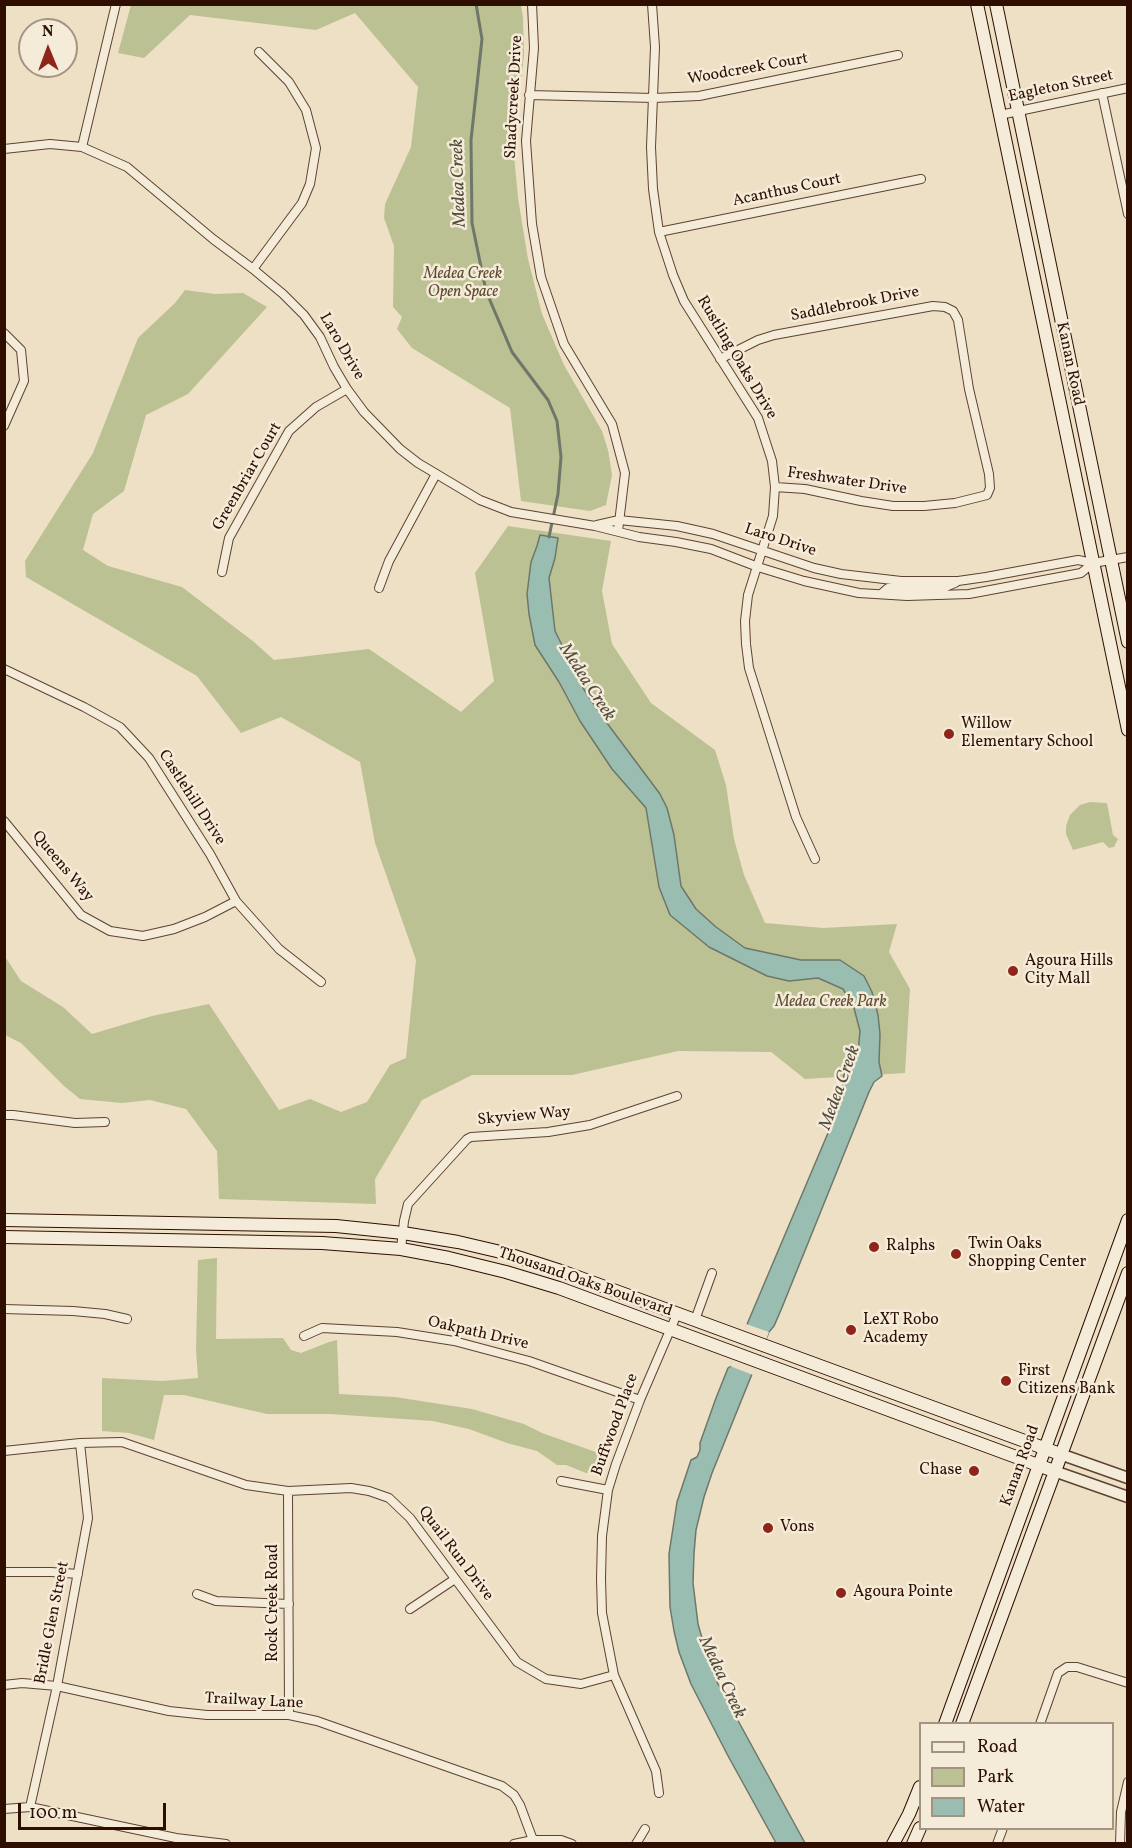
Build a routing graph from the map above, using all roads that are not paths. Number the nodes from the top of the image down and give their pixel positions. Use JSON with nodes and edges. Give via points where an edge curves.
{"nodes":[{"id":1,"x":116,"y":4,"type":"edge"},
{"id":2,"x":532,"y":4,"type":"edge"},
{"id":3,"x":652,"y":4,"type":"edge"},
{"id":4,"x":977,"y":4,"type":"edge"},
{"id":5,"x":996,"y":4,"type":"edge"},
{"id":6,"x":259,"y":52,"type":"dead end"},
{"id":7,"x":898,"y":56,"type":"dead end"},
{"id":8,"x":1128,"y":88,"type":"edge"},
{"id":9,"x":1102,"y":93,"type":"junction"},
{"id":10,"x":529,"y":95,"type":"junction"},
{"id":11,"x":654,"y":98,"type":"junction"},
{"id":12,"x":1018,"y":111,"type":"junction"},
{"id":13,"x":1000,"y":115,"type":"junction"},
{"id":14,"x":82,"y":147,"type":"junction"},
{"id":15,"x":4,"y":149,"type":"edge"},
{"id":16,"x":921,"y":178,"type":"dead end"},
{"id":17,"x":1128,"y":214,"type":"edge"},
{"id":18,"x":659,"y":232,"type":"junction"},
{"id":19,"x":253,"y":269,"type":"junction"},
{"id":20,"x":4,"y":333,"type":"edge"},
{"id":21,"x":720,"y":359,"type":"junction"},
{"id":22,"x":347,"y":389,"type":"junction"},
{"id":23,"x":4,"y":426,"type":"edge"},
{"id":24,"x":436,"y":474,"type":"junction"},
{"id":25,"x":775,"y":487,"type":"junction"},
{"id":26,"x":987,"y":495,"type":"joint"},
{"id":27,"x":619,"y":520,"type":"junction"},
{"id":28,"x":595,"y":526,"type":"junction"},
{"id":29,"x":618,"y":531,"type":"junction"},
{"id":30,"x":763,"y":551,"type":"junction"},
{"id":31,"x":1128,"y":557,"type":"edge"},
{"id":32,"x":1111,"y":560,"type":"junction"},
{"id":33,"x":1093,"y":563,"type":"junction"},
{"id":34,"x":758,"y":567,"type":"junction"},
{"id":35,"x":222,"y":572,"type":"dead end"},
{"id":36,"x":958,"y":581,"type":"junction"},
{"id":37,"x":379,"y":588,"type":"dead end"},
{"id":38,"x":881,"y":594,"type":"junction"},
{"id":39,"x":1128,"y":642,"type":"edge"},
{"id":40,"x":4,"y":669,"type":"edge"},
{"id":41,"x":1128,"y":730,"type":"edge"},
{"id":42,"x":4,"y":821,"type":"edge"},
{"id":43,"x":815,"y":859,"type":"dead end"},
{"id":44,"x":236,"y":901,"type":"junction"},
{"id":45,"x":321,"y":982,"type":"dead end"},
{"id":46,"x":677,"y":1096,"type":"dead end"},
{"id":47,"x":4,"y":1115,"type":"edge"},
{"id":48,"x":105,"y":1122,"type":"dead end"},
{"id":49,"x":4,"y":1220,"type":"edge"},
{"id":50,"x":1128,"y":1220,"type":"edge"},
{"id":51,"x":403,"y":1233,"type":"junction"},
{"id":52,"x":4,"y":1237,"type":"edge"},
{"id":53,"x":401,"y":1249,"type":"junction"},
{"id":54,"x":712,"y":1273,"type":"dead end"},
{"id":55,"x":1128,"y":1273,"type":"edge"},
{"id":56,"x":4,"y":1309,"type":"edge"},
{"id":57,"x":677,"y":1314,"type":"junction"},
{"id":58,"x":127,"y":1319,"type":"dead end"},
{"id":59,"x":695,"y":1320,"type":"junction"},
{"id":60,"x":671,"y":1329,"type":"junction"},
{"id":61,"x":304,"y":1336,"type":"dead end"},
{"id":62,"x":639,"y":1400,"type":"junction"},
{"id":63,"x":80,"y":1443,"type":"junction"},
{"id":64,"x":1044,"y":1448,"type":"junction"},
{"id":65,"x":4,"y":1451,"type":"edge"},
{"id":66,"x":1060,"y":1454,"type":"junction"},
{"id":67,"x":1039,"y":1464,"type":"junction"},
{"id":68,"x":1054,"y":1471,"type":"junction"},
{"id":69,"x":1128,"y":1478,"type":"edge"},
{"id":70,"x":561,"y":1481,"type":"dead end"},
{"id":71,"x":608,"y":1490,"type":"junction"},
{"id":72,"x":288,"y":1491,"type":"junction"},
{"id":73,"x":1128,"y":1497,"type":"edge"},
{"id":74,"x":4,"y":1572,"type":"edge"},
{"id":75,"x":78,"y":1574,"type":"junction"},
{"id":76,"x":455,"y":1579,"type":"junction"},
{"id":77,"x":197,"y":1594,"type":"dead end"},
{"id":78,"x":288,"y":1604,"type":"junction"},
{"id":79,"x":410,"y":1609,"type":"dead end"},
{"id":80,"x":614,"y":1675,"type":"junction"},
{"id":81,"x":1128,"y":1683,"type":"edge"},
{"id":82,"x":4,"y":1685,"type":"edge"},
{"id":83,"x":57,"y":1686,"type":"junction"},
{"id":84,"x":289,"y":1716,"type":"junction"},
{"id":85,"x":946,"y":1722,"type":"edge"},
{"id":86,"x":963,"y":1722,"type":"edge"},
{"id":87,"x":1041,"y":1722,"type":"edge"},
{"id":88,"x":1128,"y":1782,"type":"edge"},
{"id":89,"x":660,"y":1792,"type":"dead end"},
{"id":90,"x":919,"y":1792,"type":"edge"},
{"id":91,"x":30,"y":1807,"type":"junction"},
{"id":92,"x":4,"y":1809,"type":"edge"},
{"id":93,"x":645,"y":1829,"type":"dead end"},
{"id":94,"x":920,"y":1830,"type":"edge"},
{"id":95,"x":532,"y":1840,"type":"junction"},
{"id":96,"x":175,"y":1841,"type":"edge"},
{"id":97,"x":226,"y":1844,"type":"edge"},
{"id":98,"x":514,"y":1844,"type":"edge"},
{"id":99,"x":572,"y":1844,"type":"edge"},
{"id":100,"x":636,"y":1844,"type":"edge"},
{"id":101,"x":893,"y":1844,"type":"edge"},
{"id":102,"x":913,"y":1844,"type":"edge"},
{"id":103,"x":1120,"y":1844,"type":"edge"}],
"edges":[{"from":1,"to":14,"type":"street"},
{"from":2,"to":10,"type":"street","name":"Shadycreek Drive","via":[[534,48]]},
{"from":3,"to":11,"type":"street","name":"Rustling Oaks Drive"},
{"from":4,"to":13,"type":"main road","name":"Kanan Road"},
{"from":5,"to":12,"type":"main road","name":"Kanan Road"},
{"from":6,"to":19,"type":"street","via":[[289,82],[306,110],[316,148],[310,184],[302,203]]},
{"from":7,"to":11,"type":"street","name":"Woodcreek Court","via":[[712,94]]},
{"from":8,"to":9,"type":"street","name":"Eagleton Street"},
{"from":9,"to":12,"type":"street","name":"Eagleton Street"},
{"from":9,"to":17,"type":"street"},
{"from":10,"to":11,"type":"street","name":"Woodcreek Court"},
{"from":10,"to":27,"type":"street","name":"Shadycreek Drive","via":[[527,175],[541,277],[564,344],[612,424],[625,473]]},
{"from":11,"to":18,"type":"street","name":"Rustling Oaks Drive","via":[[652,189]]},
{"from":12,"to":13,"type":"street","name":"Eagleton Street"},
{"from":12,"to":32,"type":"main road","name":"Kanan Road"},
{"from":13,"to":33,"type":"main road","name":"Kanan Road"},
{"from":14,"to":15,"type":"street","name":"Laro Drive","via":[[50,144]]},
{"from":14,"to":19,"type":"street","name":"Laro Drive","via":[[126,167]]},
{"from":16,"to":18,"type":"street","name":"Acanthus Court"},
{"from":18,"to":21,"type":"street","name":"Rustling Oaks Drive","via":[[684,301]]},
{"from":19,"to":22,"type":"street","name":"Laro Drive","via":[[304,315]]},
{"from":20,"to":23,"type":"street","via":[[21,350],[24,381]]},
{"from":21,"to":25,"type":"street","name":"Rustling Oaks Drive","via":[[758,418],[772,461]]},
{"from":21,"to":26,"type":"street","name":"Saddlebrook Drive","via":[[774,335],[945,307],[958,320],[989,474]]},
{"from":22,"to":24,"type":"street","name":"Laro Drive","via":[[400,449]]},
{"from":22,"to":35,"type":"street","name":"Greenbriar Court","via":[[316,407],[289,431],[229,538]]},
{"from":24,"to":28,"type":"street","name":"Laro Drive","via":[[480,501],[511,512]]},
{"from":24,"to":37,"type":"street","via":[[389,561]]},
{"from":25,"to":26,"type":"street","name":"Freshwater Drive","via":[[893,506],[955,503]]},
{"from":25,"to":30,"type":"street","name":"Rustling Oaks Drive","via":[[773,516]]},
{"from":27,"to":28,"type":"street","name":"Laro Drive"},
{"from":27,"to":29,"type":"street","name":"Shadycreek Drive"},
{"from":27,"to":30,"type":"street","name":"Laro Drive","via":[[677,526]]},
{"from":28,"to":29,"type":"street","name":"Laro Drive"},
{"from":29,"to":34,"type":"street","name":"Laro Drive","via":[[711,549]]},
{"from":30,"to":34,"type":"street","name":"Rustling Oaks Drive"},
{"from":30,"to":36,"type":"street","name":"Laro Drive","via":[[841,574],[902,581]]},
{"from":31,"to":32,"type":"street","name":"Laro Drive"},
{"from":32,"to":33,"type":"street","name":"Laro Drive"},
{"from":32,"to":39,"type":"main road","name":"Kanan Road"},
{"from":33,"to":36,"type":"street","name":"Laro Drive","via":[[1078,560]]},
{"from":33,"to":38,"type":"street","name":"Laro Drive","via":[[1081,573],[988,592],[949,596]]},
{"from":33,"to":41,"type":"main road","name":"Kanan Road"},
{"from":34,"to":38,"type":"street","name":"Laro Drive","via":[[804,581]]},
{"from":34,"to":43,"type":"street","name":"Rustling Oaks Drive","via":[[748,595],[745,621],[749,668],[796,817]]},
{"from":36,"to":38,"type":"street","name":"Laro Drive","via":[[943,588],[888,588]]},
{"from":40,"to":44,"type":"street","name":"Castlehill Drive","via":[[120,726],[148,758]]},
{"from":42,"to":44,"type":"street","name":"Queens Way","via":[[81,915],[110,932],[143,936],[205,917]]},
{"from":44,"to":45,"type":"street","name":"Castlehill Drive","via":[[279,949]]},
{"from":46,"to":51,"type":"street","name":"Skyview Way","via":[[590,1125],[467,1139],[408,1204]]},
{"from":47,"to":48,"type":"street","via":[[75,1123]]},
{"from":49,"to":51,"type":"main road","name":"Thousand Oaks Boulevard","via":[[302,1225]]},
{"from":50,"to":64,"type":"main road","name":"Kanan Road"},
{"from":51,"to":53,"type":"street","name":"Skyview Way"},
{"from":51,"to":57,"type":"main road","name":"Thousand Oaks Boulevard","via":[[505,1253]]},
{"from":52,"to":53,"type":"main road","name":"Thousand Oaks Boulevard","via":[[322,1242]]},
{"from":53,"to":60,"type":"main road","name":"Thousand Oaks Boulevard","via":[[506,1272]]},
{"from":54,"to":59,"type":"street"},
{"from":55,"to":66,"type":"main road","name":"Kanan Road"},
{"from":56,"to":58,"type":"street","via":[[73,1311]]},
{"from":57,"to":59,"type":"main road","name":"Thousand Oaks Boulevard"},
{"from":57,"to":60,"type":"street","name":"Buffwood Place"},
{"from":59,"to":64,"type":"main road","name":"Thousand Oaks Boulevard"},
{"from":60,"to":62,"type":"street","name":"Buffwood Place"},
{"from":60,"to":67,"type":"main road","name":"Thousand Oaks Boulevard"},
{"from":61,"to":62,"type":"street","name":"Oakpath Drive","via":[[322,1328],[397,1332],[454,1341],[529,1360]]},
{"from":62,"to":71,"type":"street","name":"Buffwood Place"},
{"from":63,"to":65,"type":"street","name":"Quail Run Drive"},
{"from":63,"to":72,"type":"street","name":"Quail Run Drive","via":[[131,1444],[246,1485]]},
{"from":63,"to":75,"type":"street","name":"Bridle Glen Street","via":[[88,1518]]},
{"from":64,"to":66,"type":"main road","name":"Thousand Oaks Boulevard"},
{"from":64,"to":67,"type":"main road","name":"Kanan Road"},
{"from":66,"to":68,"type":"main road","name":"Kanan Road"},
{"from":66,"to":69,"type":"street","name":"Thousand Oaks Boulevard"},
{"from":67,"to":68,"type":"main road","name":"Thousand Oaks Boulevard"},
{"from":67,"to":85,"type":"main road","name":"Kanan Road"},
{"from":68,"to":73,"type":"street","name":"Thousand Oaks Boulevard"},
{"from":68,"to":86,"type":"main road","name":"Kanan Road"},
{"from":70,"to":71,"type":"street"},
{"from":71,"to":80,"type":"street","name":"Buffwood Place","via":[[602,1536],[602,1613]]},
{"from":72,"to":76,"type":"street","name":"Quail Run Drive","via":[[351,1488],[389,1498],[410,1518]]},
{"from":72,"to":78,"type":"street","name":"Rock Creek Road"},
{"from":74,"to":75,"type":"street"},
{"from":75,"to":83,"type":"street","name":"Bridle Glen Street"},
{"from":76,"to":79,"type":"street"},
{"from":76,"to":80,"type":"street","name":"Quail Run Drive","via":[[517,1662],[546,1679],[558,1681],[581,1684]]},
{"from":77,"to":78,"type":"street","via":[[216,1601]]},
{"from":78,"to":84,"type":"street","name":"Rock Creek Road"},
{"from":80,"to":89,"type":"street","name":"Buffwood Place","via":[[656,1771]]},
{"from":81,"to":87,"type":"street","via":[[1077,1666],[1067,1667],[1058,1673]]},
{"from":82,"to":83,"type":"street","name":"Trailway Lane"},
{"from":83,"to":84,"type":"street","name":"Trailway Lane","via":[[207,1715]]},
{"from":83,"to":91,"type":"street","name":"Bridle Glen Street"},
{"from":84,"to":95,"type":"street","name":"Trailway Lane","via":[[317,1721],[502,1786],[520,1805]]},
{"from":88,"to":103,"type":"street","via":[[1121,1812]]},
{"from":90,"to":101,"type":"main road"},
{"from":91,"to":92,"type":"street"},
{"from":91,"to":96,"type":"street"},
{"from":93,"to":100,"type":"street"},
{"from":94,"to":102,"type":"main road"},
{"from":95,"to":98,"type":"street"},
{"from":95,"to":99,"type":"street"},
{"from":96,"to":97,"type":"street"}]}
